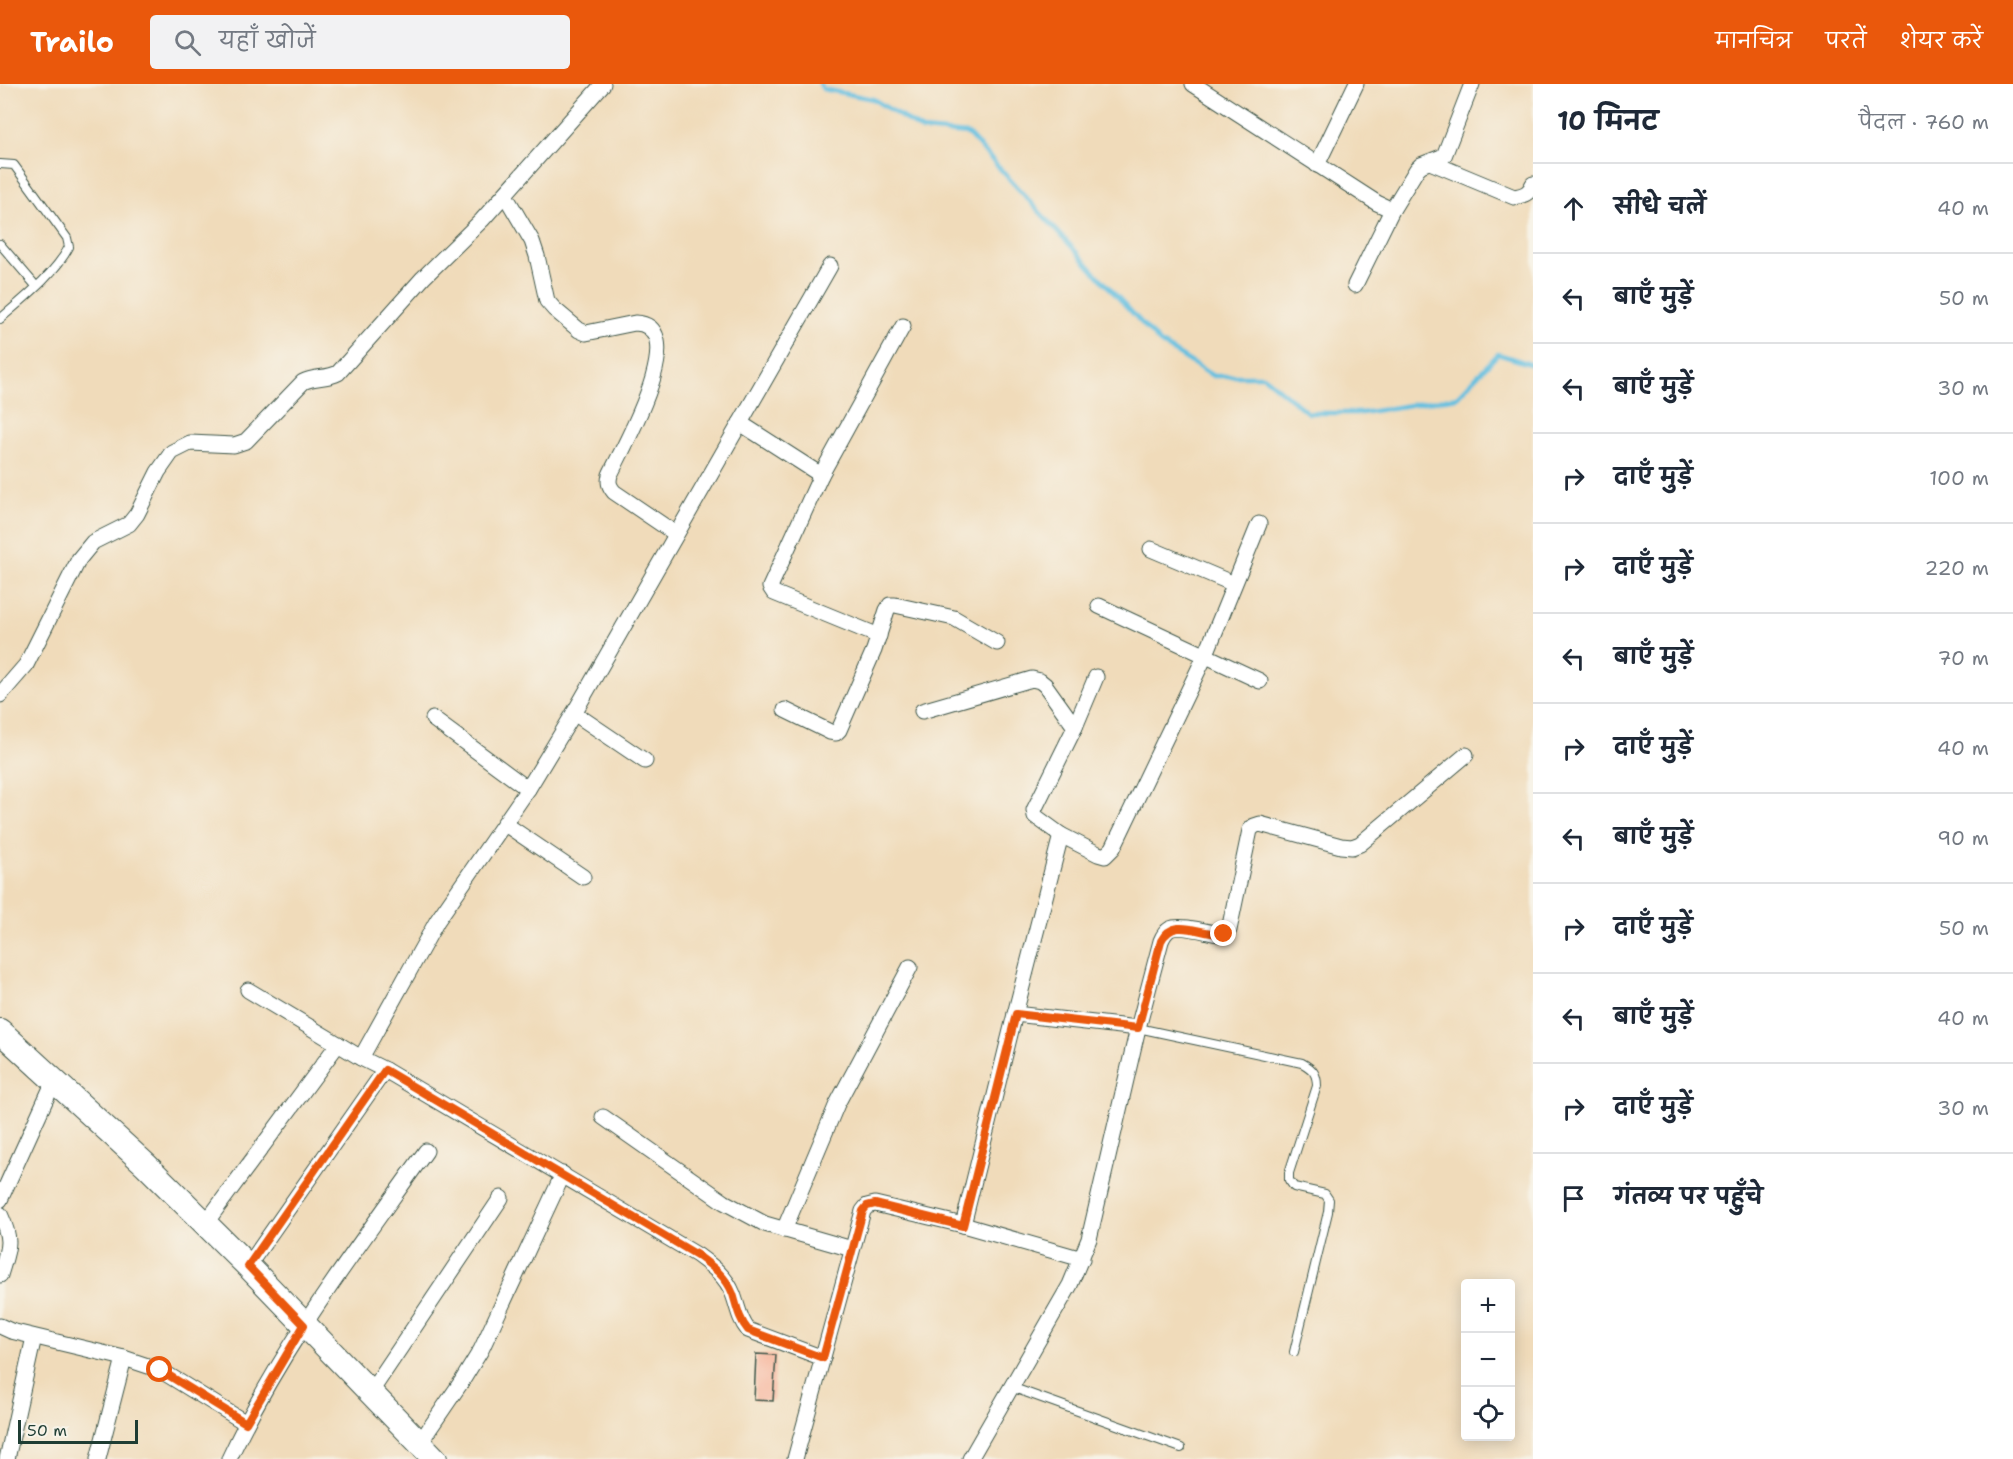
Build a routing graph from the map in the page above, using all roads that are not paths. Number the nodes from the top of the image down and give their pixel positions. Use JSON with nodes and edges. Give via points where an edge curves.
{"nodes":[{"id":1,"x":603,"y":84,"type":"edge"},
{"id":2,"x":1193,"y":84,"type":"edge"},
{"id":3,"x":1356,"y":84,"type":"edge"},
{"id":4,"x":1472,"y":84,"type":"edge"},
{"id":5,"x":1210,"y":89,"type":"edge"},
{"id":6,"x":1430,"y":162,"type":"junction"},
{"id":7,"x":0,"y":164,"type":"edge"},
{"id":8,"x":1317,"y":165,"type":"junction"},
{"id":9,"x":1533,"y":184,"type":"edge"},
{"id":10,"x":504,"y":195,"type":"junction"},
{"id":11,"x":1392,"y":210,"type":"junction"},
{"id":12,"x":0,"y":244,"type":"edge"},
{"id":13,"x":830,"y":266,"type":"dead end"},
{"id":14,"x":1355,"y":285,"type":"dead end"},
{"id":15,"x":36,"y":286,"type":"junction"},
{"id":16,"x":0,"y":319,"type":"edge"},
{"id":17,"x":903,"y":326,"type":"dead end"},
{"id":18,"x":740,"y":423,"type":"junction"},
{"id":19,"x":821,"y":475,"type":"junction"},
{"id":20,"x":1258,"y":524,"type":"dead end"},
{"id":21,"x":676,"y":534,"type":"junction"},
{"id":22,"x":1150,"y":549,"type":"dead end"},
{"id":23,"x":1234,"y":584,"type":"junction"},
{"id":24,"x":1099,"y":606,"type":"dead end"},
{"id":25,"x":879,"y":636,"type":"junction"},
{"id":26,"x":997,"y":643,"type":"dead end"},
{"id":27,"x":1206,"y":654,"type":"junction"},
{"id":28,"x":1096,"y":677,"type":"dead end"},
{"id":29,"x":1260,"y":681,"type":"dead end"},
{"id":30,"x":0,"y":694,"type":"edge"},
{"id":31,"x":785,"y":710,"type":"dead end"},
{"id":32,"x":922,"y":711,"type":"dead end"},
{"id":33,"x":574,"y":713,"type":"junction"},
{"id":34,"x":433,"y":719,"type":"dead end"},
{"id":35,"x":1075,"y":727,"type":"junction"},
{"id":36,"x":1466,"y":755,"type":"dead end"},
{"id":37,"x":645,"y":761,"type":"dead end"},
{"id":38,"x":528,"y":789,"type":"junction"},
{"id":39,"x":504,"y":824,"type":"junction"},
{"id":40,"x":1061,"y":835,"type":"junction"},
{"id":41,"x":583,"y":877,"type":"dead end"},
{"id":42,"x":910,"y":967,"type":"dead end"},
{"id":43,"x":248,"y":990,"type":"dead end"},
{"id":44,"x":1016,"y":1014,"type":"junction"},
{"id":45,"x":1138,"y":1028,"type":"junction"},
{"id":46,"x":0,"y":1031,"type":"edge"},
{"id":47,"x":338,"y":1044,"type":"junction"},
{"id":48,"x":361,"y":1058,"type":"junction"},
{"id":49,"x":385,"y":1070,"type":"junction"},
{"id":50,"x":54,"y":1081,"type":"junction"},
{"id":51,"x":603,"y":1117,"type":"dead end"},
{"id":52,"x":426,"y":1151,"type":"dead end"},
{"id":53,"x":563,"y":1174,"type":"junction"},
{"id":54,"x":501,"y":1198,"type":"dead end"},
{"id":55,"x":0,"y":1200,"type":"edge"},
{"id":56,"x":0,"y":1214,"type":"edge"},
{"id":57,"x":205,"y":1224,"type":"junction"},
{"id":58,"x":963,"y":1226,"type":"junction"},
{"id":59,"x":784,"y":1230,"type":"junction"},
{"id":60,"x":852,"y":1249,"type":"junction"},
{"id":61,"x":1082,"y":1259,"type":"junction"},
{"id":62,"x":248,"y":1266,"type":"junction"},
{"id":63,"x":0,"y":1275,"type":"edge"},
{"id":64,"x":304,"y":1325,"type":"junction"},
{"id":65,"x":0,"y":1326,"type":"edge"},
{"id":66,"x":34,"y":1337,"type":"junction"},
{"id":67,"x":1294,"y":1352,"type":"dead end"},
{"id":68,"x":124,"y":1358,"type":"junction"},
{"id":69,"x":823,"y":1358,"type":"junction"},
{"id":70,"x":1011,"y":1388,"type":"junction"},
{"id":71,"x":370,"y":1393,"type":"junction"},
{"id":72,"x":246,"y":1423,"type":"junction"},
{"id":73,"x":1181,"y":1448,"type":"dead end"},
{"id":74,"x":427,"y":1451,"type":"edge"},
{"id":75,"x":7,"y":1459,"type":"edge"},
{"id":76,"x":98,"y":1459,"type":"edge"},
{"id":77,"x":230,"y":1459,"type":"edge"},
{"id":78,"x":795,"y":1459,"type":"edge"},
{"id":79,"x":970,"y":1459,"type":"edge"}],
"edges":[{"from":1,"to":10,"type":"street"},
{"from":2,"to":5,"type":"street"},
{"from":3,"to":8,"type":"street"},
{"from":4,"to":6,"type":"street","via":[[1450,146],[1444,156]]},
{"from":5,"to":8,"type":"street"},
{"from":6,"to":9,"type":"street","via":[[1514,197],[1530,191]]},
{"from":6,"to":11,"type":"street","via":[[1417,169]]},
{"from":7,"to":15,"type":"lane","via":[[14,165],[67,238],[69,247],[65,255]]},
{"from":8,"to":11,"type":"street"},
{"from":10,"to":21,"type":"street","via":[[532,241],[543,290],[554,309],[586,333],[635,323],[643,323],[654,332],[654,379],[609,481],[614,492]]},
{"from":10,"to":30,"type":"street","via":[[338,373],[303,382],[246,441],[234,445],[190,443],[172,452],[129,524],[93,542],[79,560],[26,666]]},
{"from":11,"to":14,"type":"street"},
{"from":12,"to":15,"type":"lane"},
{"from":13,"to":18,"type":"street"},
{"from":15,"to":16,"type":"lane"},
{"from":17,"to":19,"type":"street"},
{"from":18,"to":19,"type":"street"},
{"from":18,"to":21,"type":"street"},
{"from":19,"to":25,"type":"street","via":[[771,590]]},
{"from":20,"to":23,"type":"street"},
{"from":21,"to":33,"type":"street"},
{"from":22,"to":23,"type":"street"},
{"from":23,"to":27,"type":"street"},
{"from":24,"to":27,"type":"street"},
{"from":25,"to":26,"type":"street","via":[[886,610],[895,605],[954,618]]},
{"from":25,"to":31,"type":"street","via":[[836,733]]},
{"from":27,"to":29,"type":"street"},
{"from":27,"to":40,"type":"street","via":[[1110,852],[1105,856],[1098,854]]},
{"from":28,"to":35,"type":"street"},
{"from":32,"to":35,"type":"street","via":[[1032,679],[1045,685]]},
{"from":33,"to":37,"type":"street"},
{"from":33,"to":38,"type":"street"},
{"from":34,"to":38,"type":"street"},
{"from":35,"to":40,"type":"street","via":[[1034,810],[1035,816]]},
{"from":36,"to":45,"type":"street","via":[[1352,847],[1260,824],[1254,826],[1229,930],[1218,934],[1180,927],[1165,933]]},
{"from":38,"to":39,"type":"street"},
{"from":39,"to":41,"type":"street"},
{"from":39,"to":48,"type":"street","via":[[437,921]]},
{"from":40,"to":44,"type":"street"},
{"from":42,"to":59,"type":"street","via":[[837,1104]]},
{"from":43,"to":47,"type":"street"},
{"from":44,"to":45,"type":"street"},
{"from":44,"to":58,"type":"street"},
{"from":45,"to":61,"type":"street"},
{"from":45,"to":67,"type":"lane","via":[[1302,1063],[1317,1076],[1288,1180],[1294,1186],[1325,1194],[1329,1206]]},
{"from":46,"to":50,"type":"main road"},
{"from":47,"to":48,"type":"street"},
{"from":47,"to":57,"type":"street"},
{"from":48,"to":49,"type":"street"},
{"from":49,"to":53,"type":"street"},
{"from":49,"to":62,"type":"street"},
{"from":50,"to":55,"type":"street"},
{"from":50,"to":57,"type":"main road"},
{"from":51,"to":59,"type":"street","via":[[724,1202]]},
{"from":52,"to":64,"type":"street"},
{"from":53,"to":69,"type":"street","via":[[713,1266],[725,1279],[741,1322],[748,1330]]},
{"from":53,"to":74,"type":"street","via":[[481,1350]]},
{"from":54,"to":71,"type":"street"},
{"from":56,"to":63,"type":"street","via":[[9,1237]]},
{"from":57,"to":62,"type":"main road"},
{"from":58,"to":60,"type":"street","via":[[875,1204],[863,1211]]},
{"from":58,"to":61,"type":"street"},
{"from":59,"to":60,"type":"street"},
{"from":60,"to":69,"type":"street"},
{"from":61,"to":70,"type":"street"},
{"from":62,"to":64,"type":"main road"},
{"from":64,"to":71,"type":"main road"},
{"from":64,"to":72,"type":"street"},
{"from":65,"to":66,"type":"street"},
{"from":66,"to":68,"type":"street"},
{"from":66,"to":75,"type":"street"},
{"from":68,"to":72,"type":"street","via":[[160,1370]]},
{"from":68,"to":76,"type":"street"},
{"from":69,"to":78,"type":"street"},
{"from":70,"to":73,"type":"lane"},
{"from":70,"to":79,"type":"street"},
{"from":71,"to":74,"type":"main road"},
{"from":72,"to":77,"type":"street"}]}
